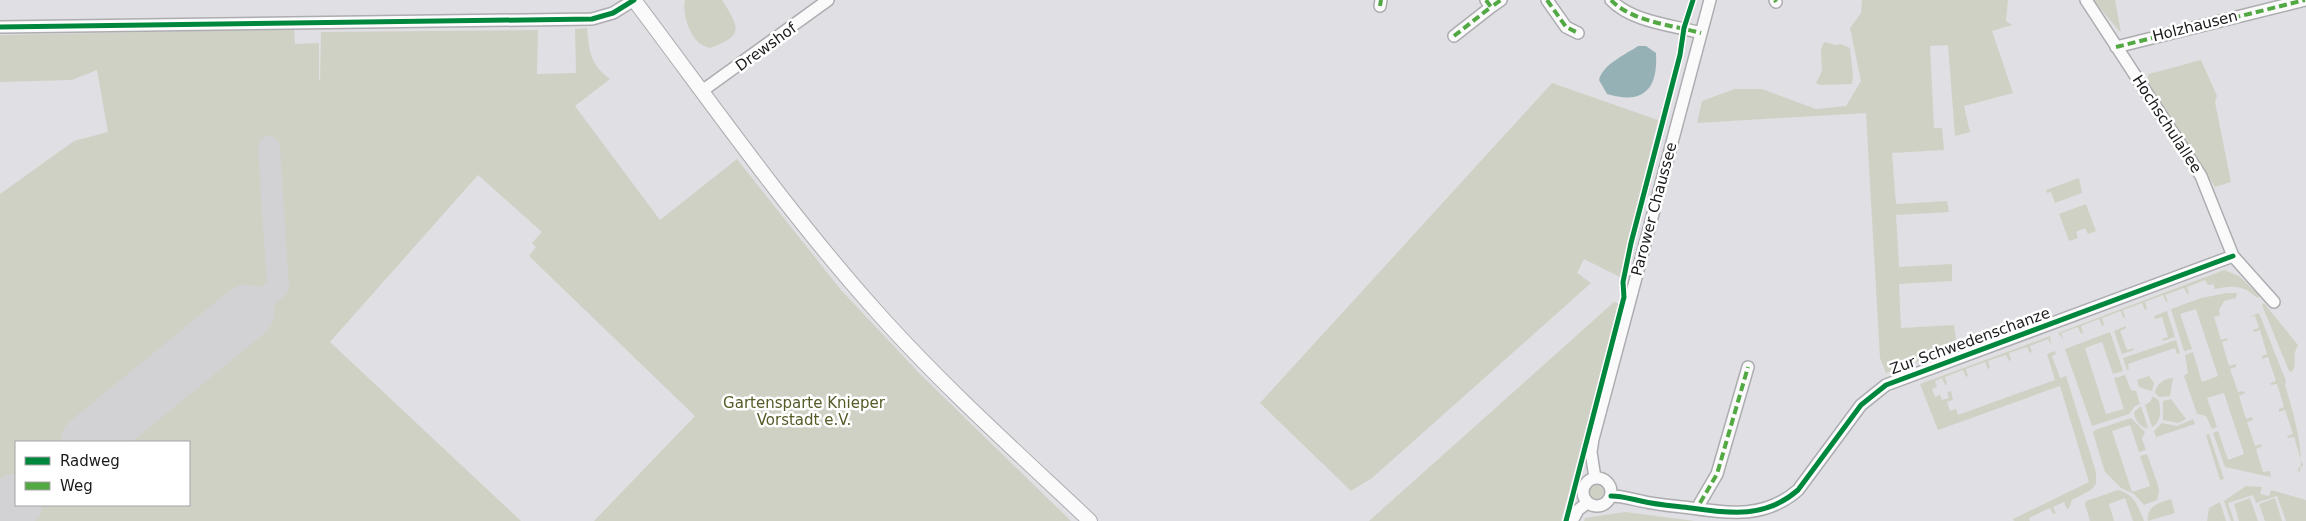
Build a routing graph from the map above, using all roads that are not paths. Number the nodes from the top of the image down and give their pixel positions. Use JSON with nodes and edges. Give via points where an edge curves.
{"nodes":[{"id":1,"x":634,"y":0,"type":"edge"},
{"id":2,"x":828,"y":0,"type":"edge"},
{"id":3,"x":1501,"y":0,"type":"edge"},
{"id":4,"x":1547,"y":0,"type":"edge"},
{"id":5,"x":1611,"y":0,"type":"edge"},
{"id":6,"x":1710,"y":0,"type":"edge"},
{"id":7,"x":2086,"y":0,"type":"edge"},
{"id":8,"x":2305,"y":0,"type":"edge"},
{"id":9,"x":1488,"y":4,"type":"edge"},
{"id":10,"x":0,"y":27,"type":"edge"},
{"id":11,"x":1578,"y":33,"type":"dead end"},
{"id":12,"x":1701,"y":33,"type":"junction"},
{"id":13,"x":1454,"y":36,"type":"dead end"},
{"id":14,"x":2116,"y":47,"type":"junction"},
{"id":15,"x":702,"y":91,"type":"junction"},
{"id":16,"x":2233,"y":256,"type":"junction"},
{"id":17,"x":2274,"y":302,"type":"dead end"},
{"id":18,"x":1748,"y":367,"type":"dead end"},
{"id":19,"x":1595,"y":478,"type":"junction"},
{"id":20,"x":1611,"y":496,"type":"junction"},
{"id":21,"x":1587,"y":503,"type":"junction"},
{"id":22,"x":1700,"y":503,"type":"dead end"},
{"id":23,"x":1090,"y":521,"type":"edge"},
{"id":24,"x":1572,"y":521,"type":"edge"}],
"edges":[{"from":1,"to":10,"type":"street","via":[[592,19]]},
{"from":1,"to":15,"type":"main road"},
{"from":2,"to":15,"type":"street","name":"Drewshof"},
{"from":3,"to":9,"type":"street"},
{"from":4,"to":11,"type":"street","via":[[1566,27]]},
{"from":5,"to":12,"type":"street","via":[[1640,17]]},
{"from":6,"to":12,"type":"street","name":"Parower Chaussee"},
{"from":7,"to":14,"type":"street","name":"Hochschulallee"},
{"from":8,"to":14,"type":"street","name":"Holzhausen"},
{"from":9,"to":13,"type":"street"},
{"from":12,"to":19,"type":"street","name":"Parower Chaussee","via":[[1593,439],[1591,452]]},
{"from":14,"to":16,"type":"street","name":"Hochschulallee","via":[[2201,176]]},
{"from":15,"to":23,"type":"main road","via":[[786,201],[878,312],[973,410]]},
{"from":16,"to":17,"type":"street"},
{"from":16,"to":20,"type":"street","name":"Zur Schwedenschanze","via":[[1882,387],[1861,405],[1798,490],[1763,510],[1729,513]]},
{"from":18,"to":22,"type":"street","via":[[1717,474]]},
{"from":19,"to":20,"type":"street","via":[[1608,483]]},
{"from":19,"to":21,"type":"street","via":[[1584,486],[1583,495]]},
{"from":20,"to":21,"type":"street","via":[[1601,506]]},
{"from":21,"to":24,"type":"street"}]}
